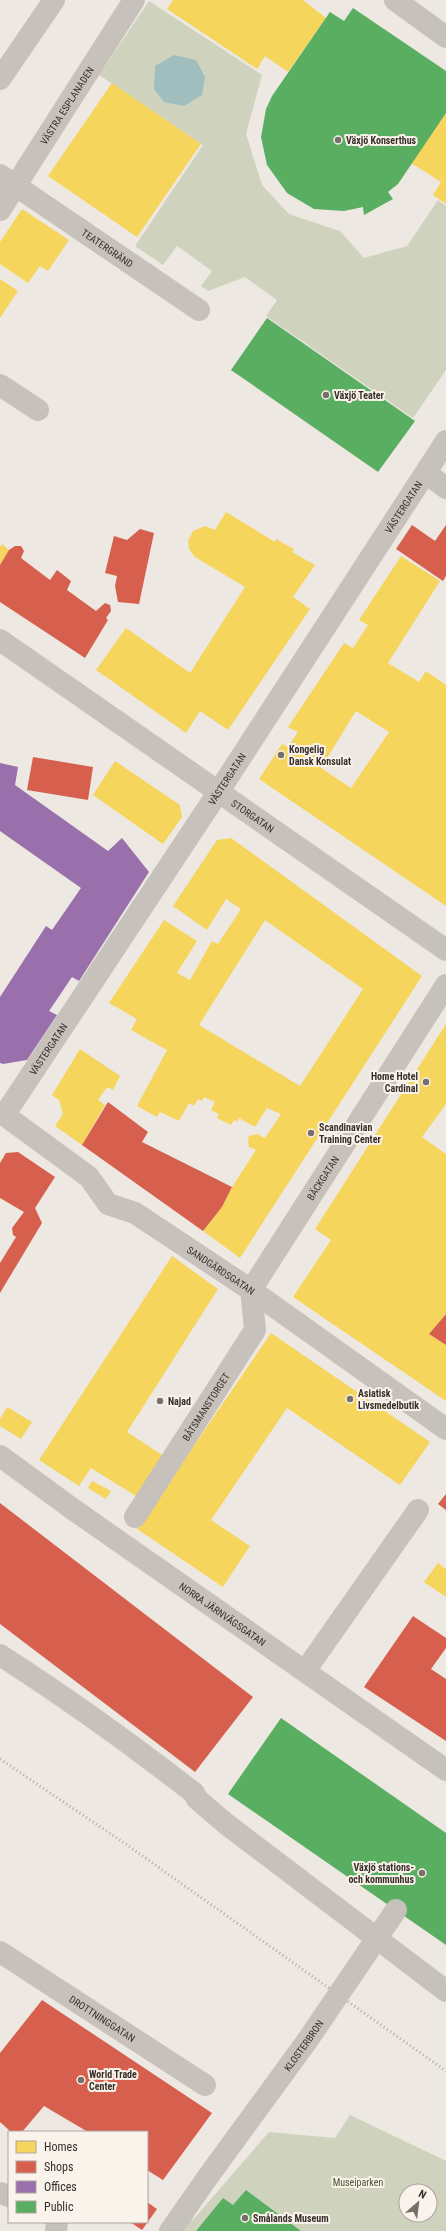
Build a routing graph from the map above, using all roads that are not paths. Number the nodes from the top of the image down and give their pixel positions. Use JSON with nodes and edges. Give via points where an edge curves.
{"nodes":[{"id":1,"x":54,"y":0,"type":"edge"},
{"id":2,"x":134,"y":0,"type":"edge"},
{"id":3,"x":395,"y":0,"type":"edge"},
{"id":4,"x":446,"y":37,"type":"edge"},
{"id":5,"x":0,"y":79,"type":"edge"},
{"id":6,"x":8,"y":181,"type":"edge"},
{"id":7,"x":0,"y":210,"type":"edge"},
{"id":8,"x":199,"y":310,"type":"dead end"},
{"id":9,"x":0,"y":385,"type":"edge"},
{"id":10,"x":38,"y":410,"type":"dead end"},
{"id":11,"x":446,"y":441,"type":"edge"},
{"id":12,"x":426,"y":474,"type":"junction"},
{"id":13,"x":446,"y":488,"type":"edge"},
{"id":14,"x":0,"y":640,"type":"edge"},
{"id":15,"x":219,"y":791,"type":"junction"},
{"id":16,"x":446,"y":950,"type":"edge"},
{"id":17,"x":446,"y":985,"type":"edge"},
{"id":18,"x":3,"y":1113,"type":"edge"},
{"id":19,"x":251,"y":1290,"type":"junction"},
{"id":20,"x":446,"y":1429,"type":"edge"},
{"id":21,"x":0,"y":1456,"type":"edge"},
{"id":22,"x":418,"y":1510,"type":"dead end"},
{"id":23,"x":135,"y":1517,"type":"dead end"},
{"id":24,"x":0,"y":1655,"type":"edge"},
{"id":25,"x":297,"y":1666,"type":"junction"},
{"id":26,"x":446,"y":1770,"type":"edge"},
{"id":27,"x":396,"y":1910,"type":"dead end"},
{"id":28,"x":6,"y":1962,"type":"edge"},
{"id":29,"x":446,"y":1991,"type":"edge"},
{"id":30,"x":205,"y":2085,"type":"dead end"},
{"id":31,"x":170,"y":2231,"type":"edge"}],
"edges":[{"from":1,"to":5,"type":"street"},
{"from":2,"to":6,"type":"street","name":"VÄSTRA ESPLANADEN"},
{"from":3,"to":4,"type":"street"},
{"from":6,"to":7,"type":"street","name":"VÄSTRA ESPLANADEN"},
{"from":6,"to":8,"type":"street","name":"TEATERGRÄND"},
{"from":9,"to":10,"type":"street"},
{"from":11,"to":12,"type":"street","name":"VÄSTERGATAN"},
{"from":12,"to":13,"type":"street"},
{"from":12,"to":15,"type":"street","name":"VÄSTERGATAN"},
{"from":14,"to":15,"type":"street","name":"STORGATAN"},
{"from":15,"to":16,"type":"street","name":"STORGATAN"},
{"from":15,"to":18,"type":"street","name":"VÄSTERGATAN"},
{"from":17,"to":19,"type":"street","name":"BÄCKGATAN"},
{"from":18,"to":19,"type":"street","name":"SANDGÄRDSGATAN","via":[[89,1177],[108,1204],[135,1213]]},
{"from":19,"to":20,"type":"street","name":"SANDGÄRDSGATAN"},
{"from":19,"to":23,"type":"street","name":"BÅTSMANSTORGET","via":[[255,1330]]},
{"from":21,"to":25,"type":"street","name":"NORRA JÄRNVÄGSGATAN"},
{"from":22,"to":25,"type":"street"},
{"from":24,"to":29,"type":"street","via":[[127,1741],[194,1793],[197,1799],[225,1823]]},
{"from":25,"to":26,"type":"street","name":"NORRA JÄRNVÄGSGATAN"},
{"from":27,"to":31,"type":"street","name":"KLOSTERBRON","bridge":true,"via":[[307,2041]]},
{"from":28,"to":30,"type":"street","name":"DROTTNINGGATAN"}]}
